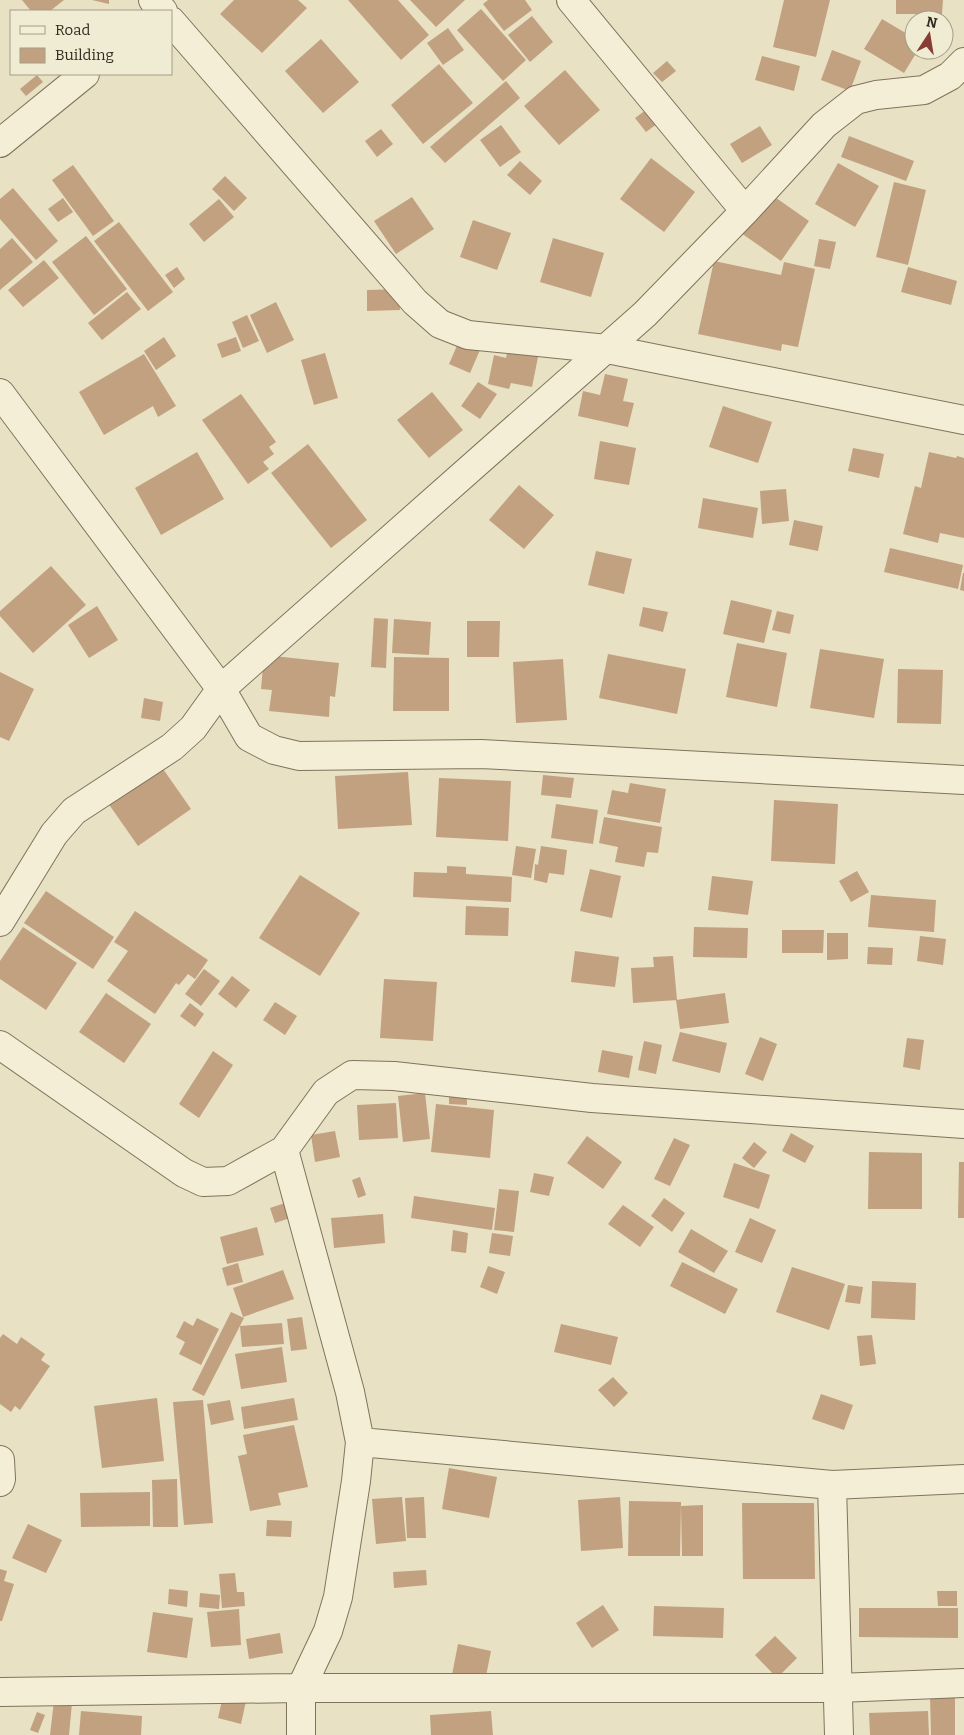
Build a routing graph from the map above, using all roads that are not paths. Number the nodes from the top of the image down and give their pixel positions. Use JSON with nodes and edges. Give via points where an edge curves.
{"nodes":[{"id":1,"x":153,"y":0,"type":"edge"},
{"id":2,"x":571,"y":0,"type":"edge"},
{"id":3,"x":162,"y":10,"type":"edge"},
{"id":4,"x":172,"y":22,"type":"edge"},
{"id":5,"x":964,"y":62,"type":"edge"},
{"id":6,"x":85,"y":75,"type":"edge"},
{"id":7,"x":0,"y":143,"type":"edge"},
{"id":8,"x":745,"y":211,"type":"junction"},
{"id":9,"x":607,"y":349,"type":"junction"},
{"id":10,"x":0,"y":393,"type":"edge"},
{"id":11,"x":964,"y":420,"type":"edge"},
{"id":12,"x":222,"y":689,"type":"junction"},
{"id":13,"x":964,"y":780,"type":"edge"},
{"id":14,"x":0,"y":922,"type":"edge"},
{"id":15,"x":0,"y":1045,"type":"edge"},
{"id":16,"x":964,"y":1124,"type":"edge"},
{"id":17,"x":284,"y":1150,"type":"junction"},
{"id":18,"x":360,"y":1442,"type":"junction"},
{"id":19,"x":0,"y":1460,"type":"edge"},
{"id":20,"x":964,"y":1479,"type":"edge"},
{"id":21,"x":0,"y":1482,"type":"edge"},
{"id":22,"x":832,"y":1485,"type":"junction"},
{"id":23,"x":964,"y":1683,"type":"edge"},
{"id":24,"x":301,"y":1688,"type":"junction"},
{"id":25,"x":838,"y":1688,"type":"junction"},
{"id":26,"x":0,"y":1692,"type":"edge"},
{"id":27,"x":302,"y":1735,"type":"edge"},
{"id":28,"x":839,"y":1735,"type":"edge"}],
"edges":[{"from":1,"to":3,"type":"street"},
{"from":2,"to":8,"type":"street"},
{"from":4,"to":9,"type":"street","via":[[415,302],[440,324],[468,335]]},
{"from":5,"to":8,"type":"street","via":[[950,76],[924,90],[856,100],[824,125]]},
{"from":6,"to":7,"type":"street"},
{"from":8,"to":9,"type":"street"},
{"from":9,"to":11,"type":"street"},
{"from":9,"to":12,"type":"street"},
{"from":10,"to":12,"type":"street"},
{"from":12,"to":13,"type":"street","via":[[249,737],[274,750],[299,756],[481,754]]},
{"from":12,"to":14,"type":"street","via":[[194,728],[172,747],[74,811],[54,834]]},
{"from":15,"to":17,"type":"street","via":[[184,1173],[203,1182],[228,1181]]},
{"from":16,"to":17,"type":"street","via":[[592,1098],[394,1076],[352,1075],[326,1092]]},
{"from":17,"to":18,"type":"street","via":[[350,1392]]},
{"from":18,"to":22,"type":"street"},
{"from":18,"to":24,"type":"street","via":[[338,1597],[328,1631]]},
{"from":19,"to":21,"type":"street"},
{"from":20,"to":22,"type":"street"},
{"from":22,"to":25,"type":"street"},
{"from":23,"to":25,"type":"street"},
{"from":24,"to":25,"type":"street"},
{"from":24,"to":26,"type":"street"},
{"from":24,"to":27,"type":"street"},
{"from":25,"to":28,"type":"street"}]}
